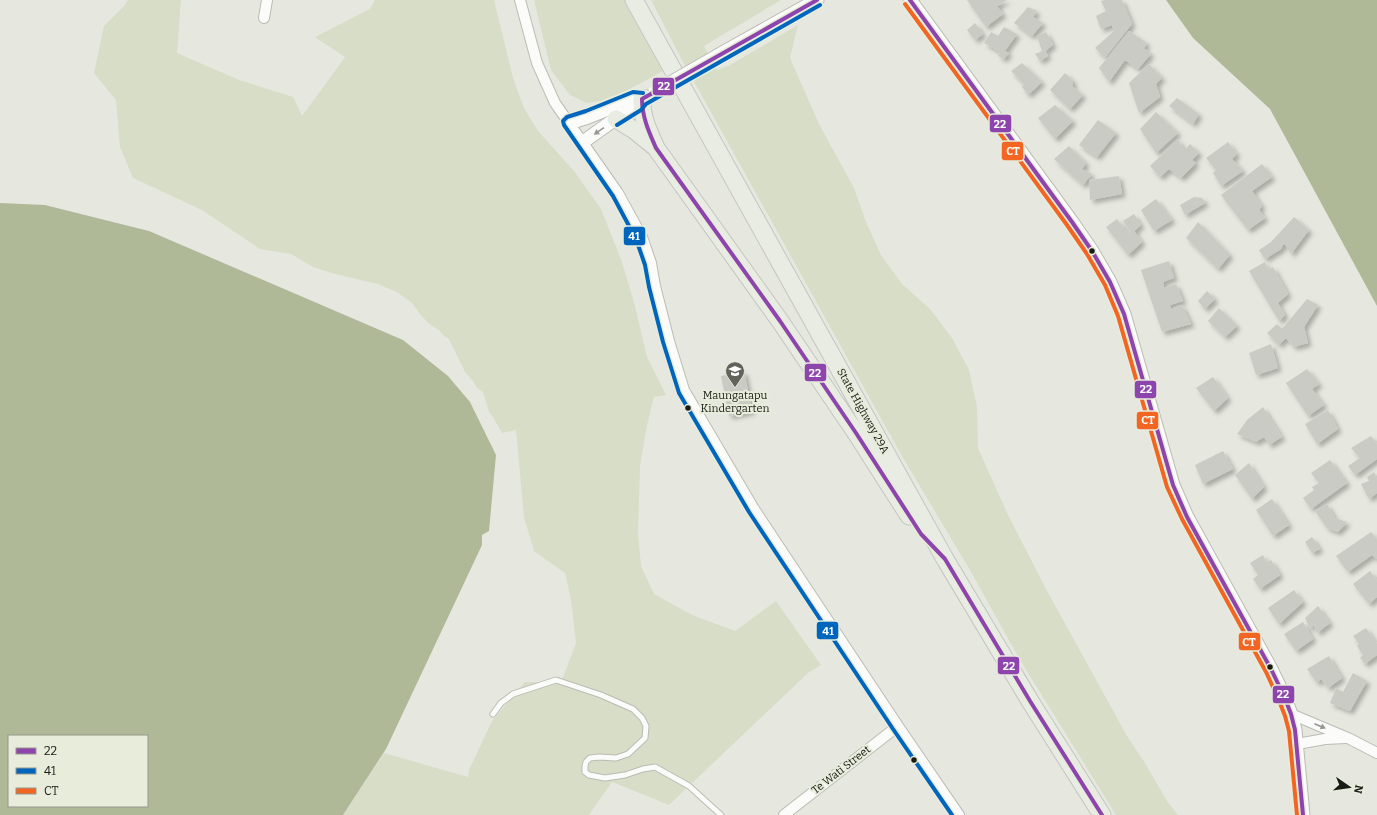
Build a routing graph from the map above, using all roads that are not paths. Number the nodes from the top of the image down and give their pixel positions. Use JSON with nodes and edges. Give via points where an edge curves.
{"nodes":[{"id":1,"x":267,"y":0,"type":"edge"},
{"id":2,"x":520,"y":0,"type":"edge"},
{"id":3,"x":634,"y":0,"type":"edge"},
{"id":4,"x":816,"y":0,"type":"edge"},
{"id":5,"x":910,"y":0,"type":"edge"},
{"id":6,"x":264,"y":18,"type":"dead end"},
{"id":7,"x":648,"y":96,"type":"junction"},
{"id":8,"x":616,"y":119,"type":"junction"},
{"id":9,"x":569,"y":123,"type":"junction"},
{"id":10,"x":583,"y":142,"type":"junction"},
{"id":11,"x":656,"y":148,"type":"junction"},
{"id":12,"x":945,"y":559,"type":"junction"},
{"id":13,"x":493,"y":714,"type":"dead end"},
{"id":14,"x":1291,"y":714,"type":"junction"},
{"id":15,"x":898,"y":726,"type":"junction"},
{"id":16,"x":1348,"y":738,"type":"junction"},
{"id":17,"x":1296,"y":744,"type":"junction"},
{"id":18,"x":1377,"y":753,"type":"edge"},
{"id":19,"x":721,"y":815,"type":"edge"},
{"id":20,"x":784,"y":815,"type":"edge"},
{"id":21,"x":959,"y":815,"type":"edge"},
{"id":22,"x":1102,"y":815,"type":"edge"},
{"id":23,"x":1303,"y":815,"type":"edge"}],
"edges":[{"from":1,"to":6,"type":"street"},
{"from":2,"to":9,"type":"street","via":[[539,70],[554,103]]},
{"from":3,"to":12,"type":"highway","name":"State Highway 29A"},
{"from":4,"to":7,"type":"street","bridge":true},
{"from":5,"to":14,"type":"street","via":[[1072,222],[1110,282],[1124,314],[1176,491],[1190,524],[1271,669]]},
{"from":7,"to":8,"type":"street"},
{"from":7,"to":9,"type":"street","via":[[635,98]]},
{"from":7,"to":11,"type":"highway","via":[[642,111]]},
{"from":8,"to":10,"type":"street","one_way":true},
{"from":8,"to":11,"type":"highway"},
{"from":9,"to":10,"type":"street"},
{"from":10,"to":15,"type":"street","via":[[618,193],[642,237],[684,390],[754,509]]},
{"from":11,"to":12,"type":"highway","via":[[780,322],[921,534]]},
{"from":12,"to":22,"type":"highway","name":"State Highway 29A"},
{"from":13,"to":19,"type":"lane","via":[[501,703],[513,694],[556,680],[633,709],[646,726],[645,738],[628,754],[616,758],[590,758],[584,766],[585,772],[605,778],[655,768],[689,786]]},
{"from":14,"to":16,"type":"street","one_way":true},
{"from":14,"to":17,"type":"street"},
{"from":15,"to":20,"type":"street","name":"Te Wati Street"},
{"from":15,"to":21,"type":"street"},
{"from":16,"to":17,"type":"street"},
{"from":16,"to":18,"type":"street"},
{"from":17,"to":23,"type":"street"}]}
